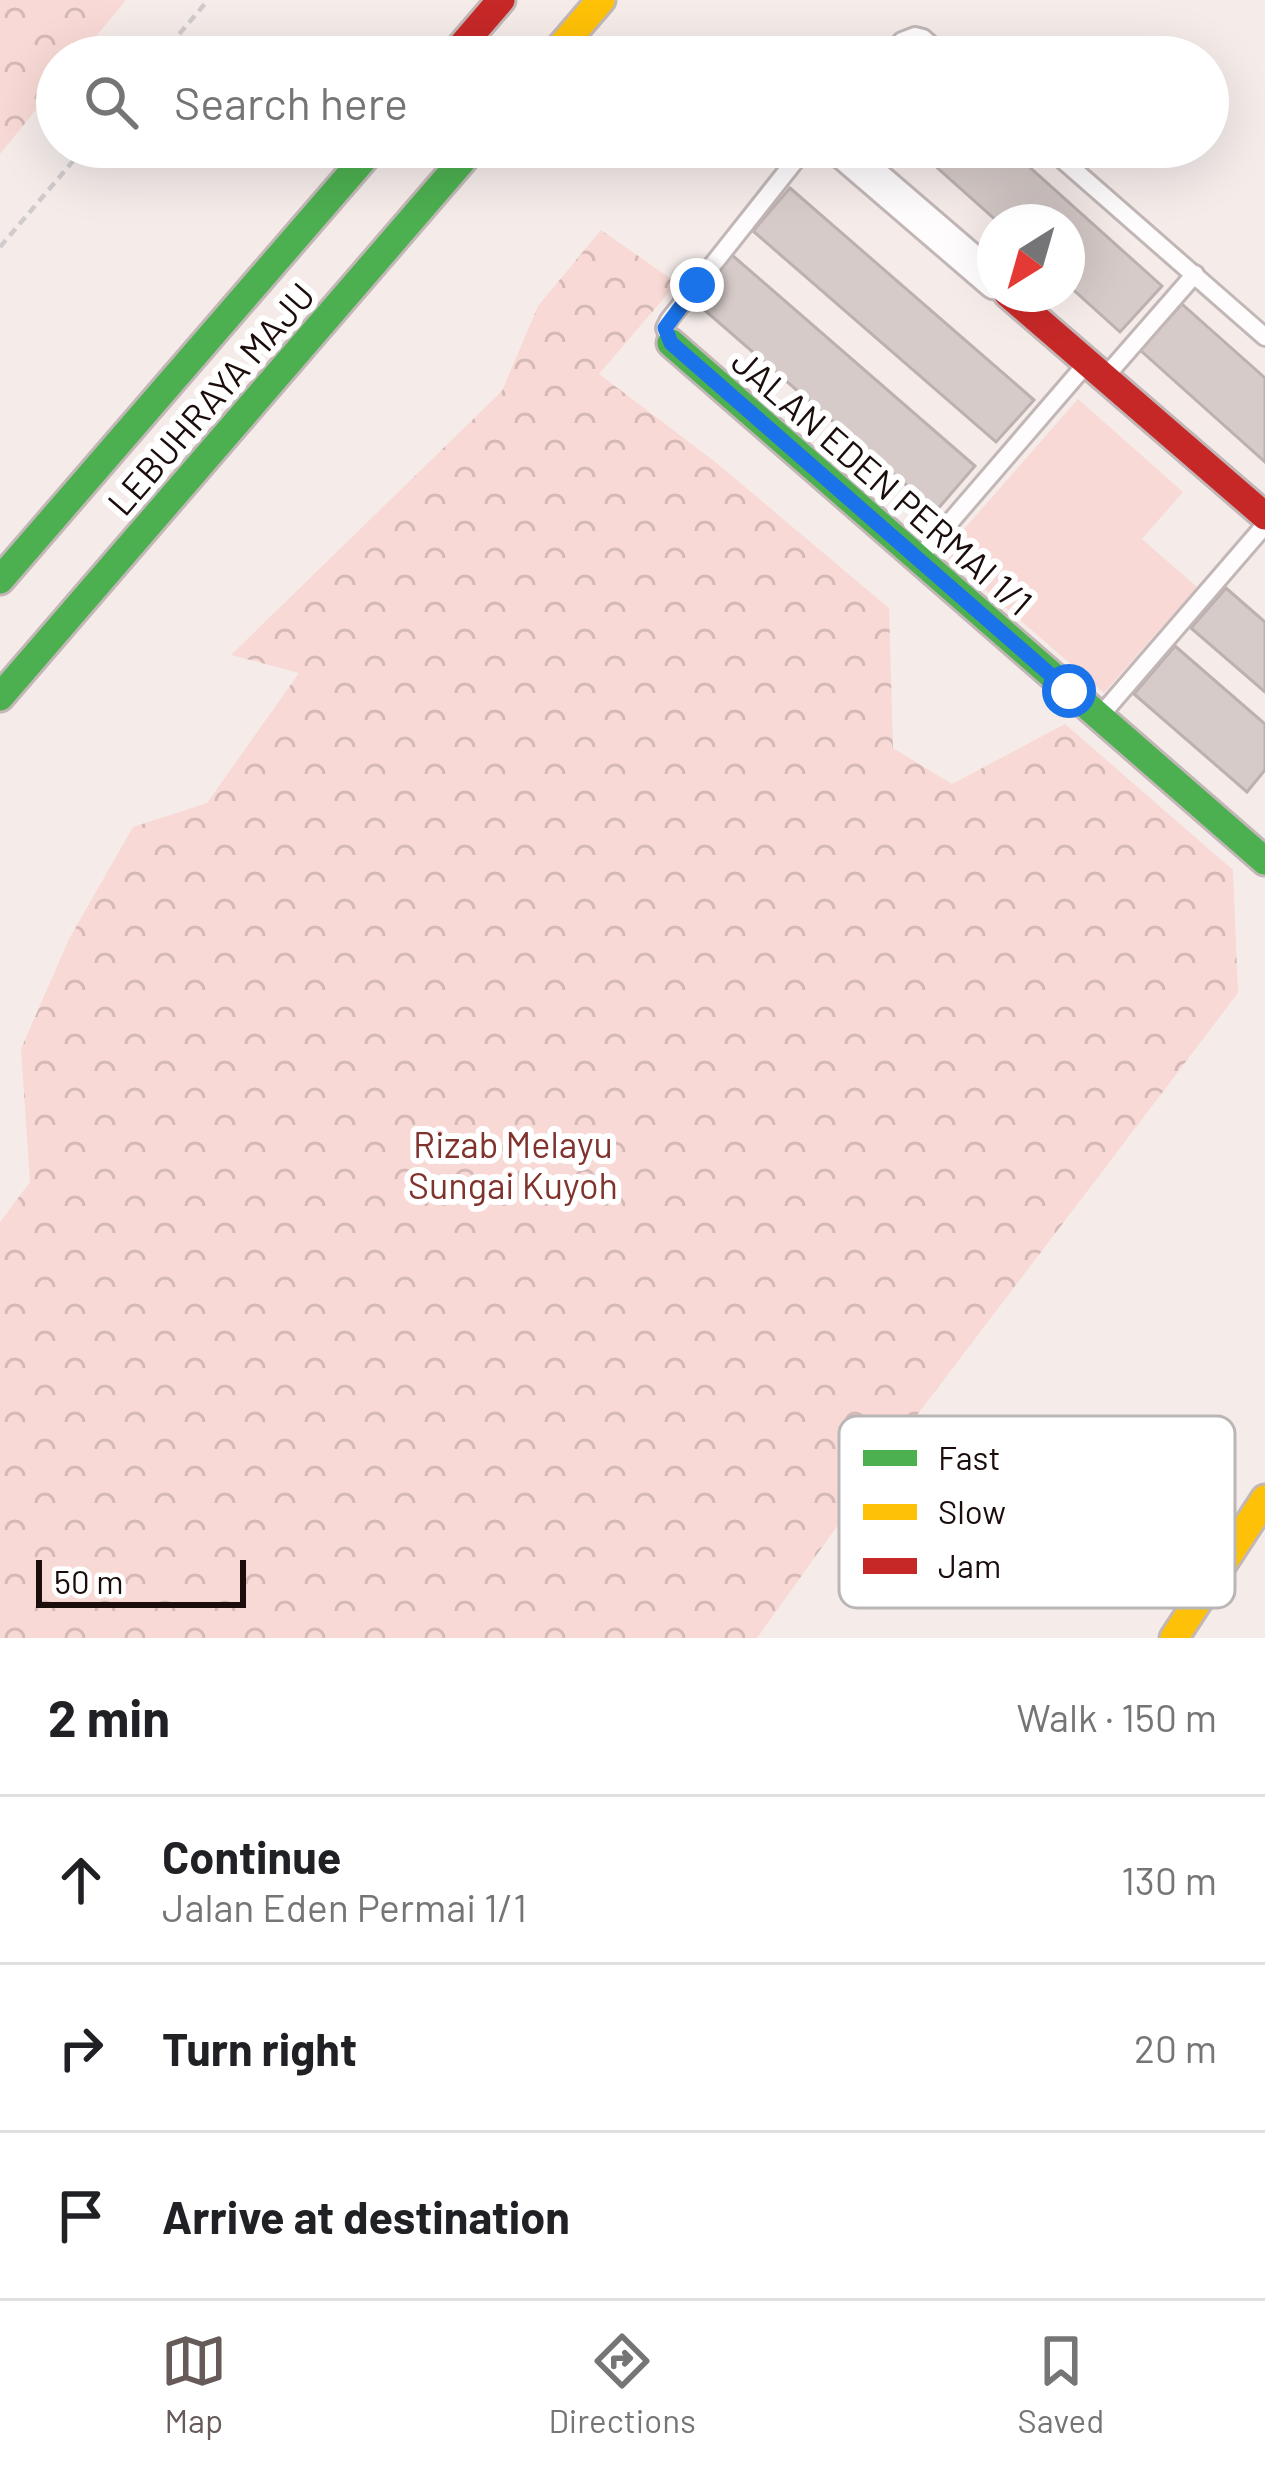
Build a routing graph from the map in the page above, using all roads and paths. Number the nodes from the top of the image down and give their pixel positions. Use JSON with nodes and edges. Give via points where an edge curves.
{"nodes":[{"id":1,"x":208,"y":0,"type":"edge"},
{"id":2,"x":501,"y":0,"type":"edge"},
{"id":3,"x":601,"y":0,"type":"edge"},
{"id":4,"x":178,"y":36,"type":"edge"},
{"id":5,"x":470,"y":36,"type":"edge"},
{"id":6,"x":570,"y":36,"type":"edge"},
{"id":7,"x":68,"y":168,"type":"edge"},
{"id":8,"x":356,"y":168,"type":"edge"},
{"id":9,"x":456,"y":168,"type":"edge"},
{"id":10,"x":789,"y":168,"type":"edge"},
{"id":11,"x":862,"y":168,"type":"edge"},
{"id":12,"x":1072,"y":168,"type":"edge"},
{"id":13,"x":0,"y":248,"type":"edge"},
{"id":14,"x":977,"y":267,"type":"edge"},
{"id":15,"x":1195,"y":274,"type":"junction"},
{"id":16,"x":1029,"y":312,"type":"edge"},
{"id":17,"x":1265,"y":337,"type":"edge"},
{"id":18,"x":671,"y":343,"type":"joint"},
{"id":19,"x":1096,"y":370,"type":"junction"},
{"id":20,"x":1265,"y":520,"type":"edge"},
{"id":21,"x":918,"y":559,"type":"junction"},
{"id":22,"x":0,"y":580,"type":"edge"},
{"id":23,"x":0,"y":697,"type":"edge"},
{"id":24,"x":1099,"y":717,"type":"junction"},
{"id":25,"x":1265,"y":861,"type":"edge"},
{"id":26,"x":1265,"y":1499,"type":"edge"},
{"id":27,"x":1235,"y":1545,"type":"edge"},
{"id":28,"x":1194,"y":1608,"type":"edge"},
{"id":29,"x":1174,"y":1638,"type":"edge"}],
"edges":[{"from":1,"to":4,"type":"path"},
{"from":2,"to":5,"type":"main road"},
{"from":3,"to":6,"type":"main road"},
{"from":7,"to":13,"type":"path"},
{"from":8,"to":22,"type":"main road","name":"LEBUHRAYA MAJU"},
{"from":9,"to":23,"type":"main road","name":"LEBUHRAYA MAJU"},
{"from":10,"to":18,"type":"lane","via":[[669,320]]},
{"from":11,"to":14,"type":"street"},
{"from":12,"to":15,"type":"lane"},
{"from":15,"to":17,"type":"lane"},
{"from":15,"to":19,"type":"lane"},
{"from":16,"to":19,"type":"main road"},
{"from":18,"to":21,"type":"main road","name":"JALAN EDEN PERMAI 1/1"},
{"from":19,"to":20,"type":"main road"},
{"from":19,"to":21,"type":"lane"},
{"from":20,"to":24,"type":"lane"},
{"from":21,"to":24,"type":"main road","name":"JALAN EDEN PERMAI 1/1"},
{"from":24,"to":25,"type":"main road","name":"JALAN EDEN PERMAI 1/1"},
{"from":26,"to":27,"type":"main road"},
{"from":28,"to":29,"type":"main road"}]}
